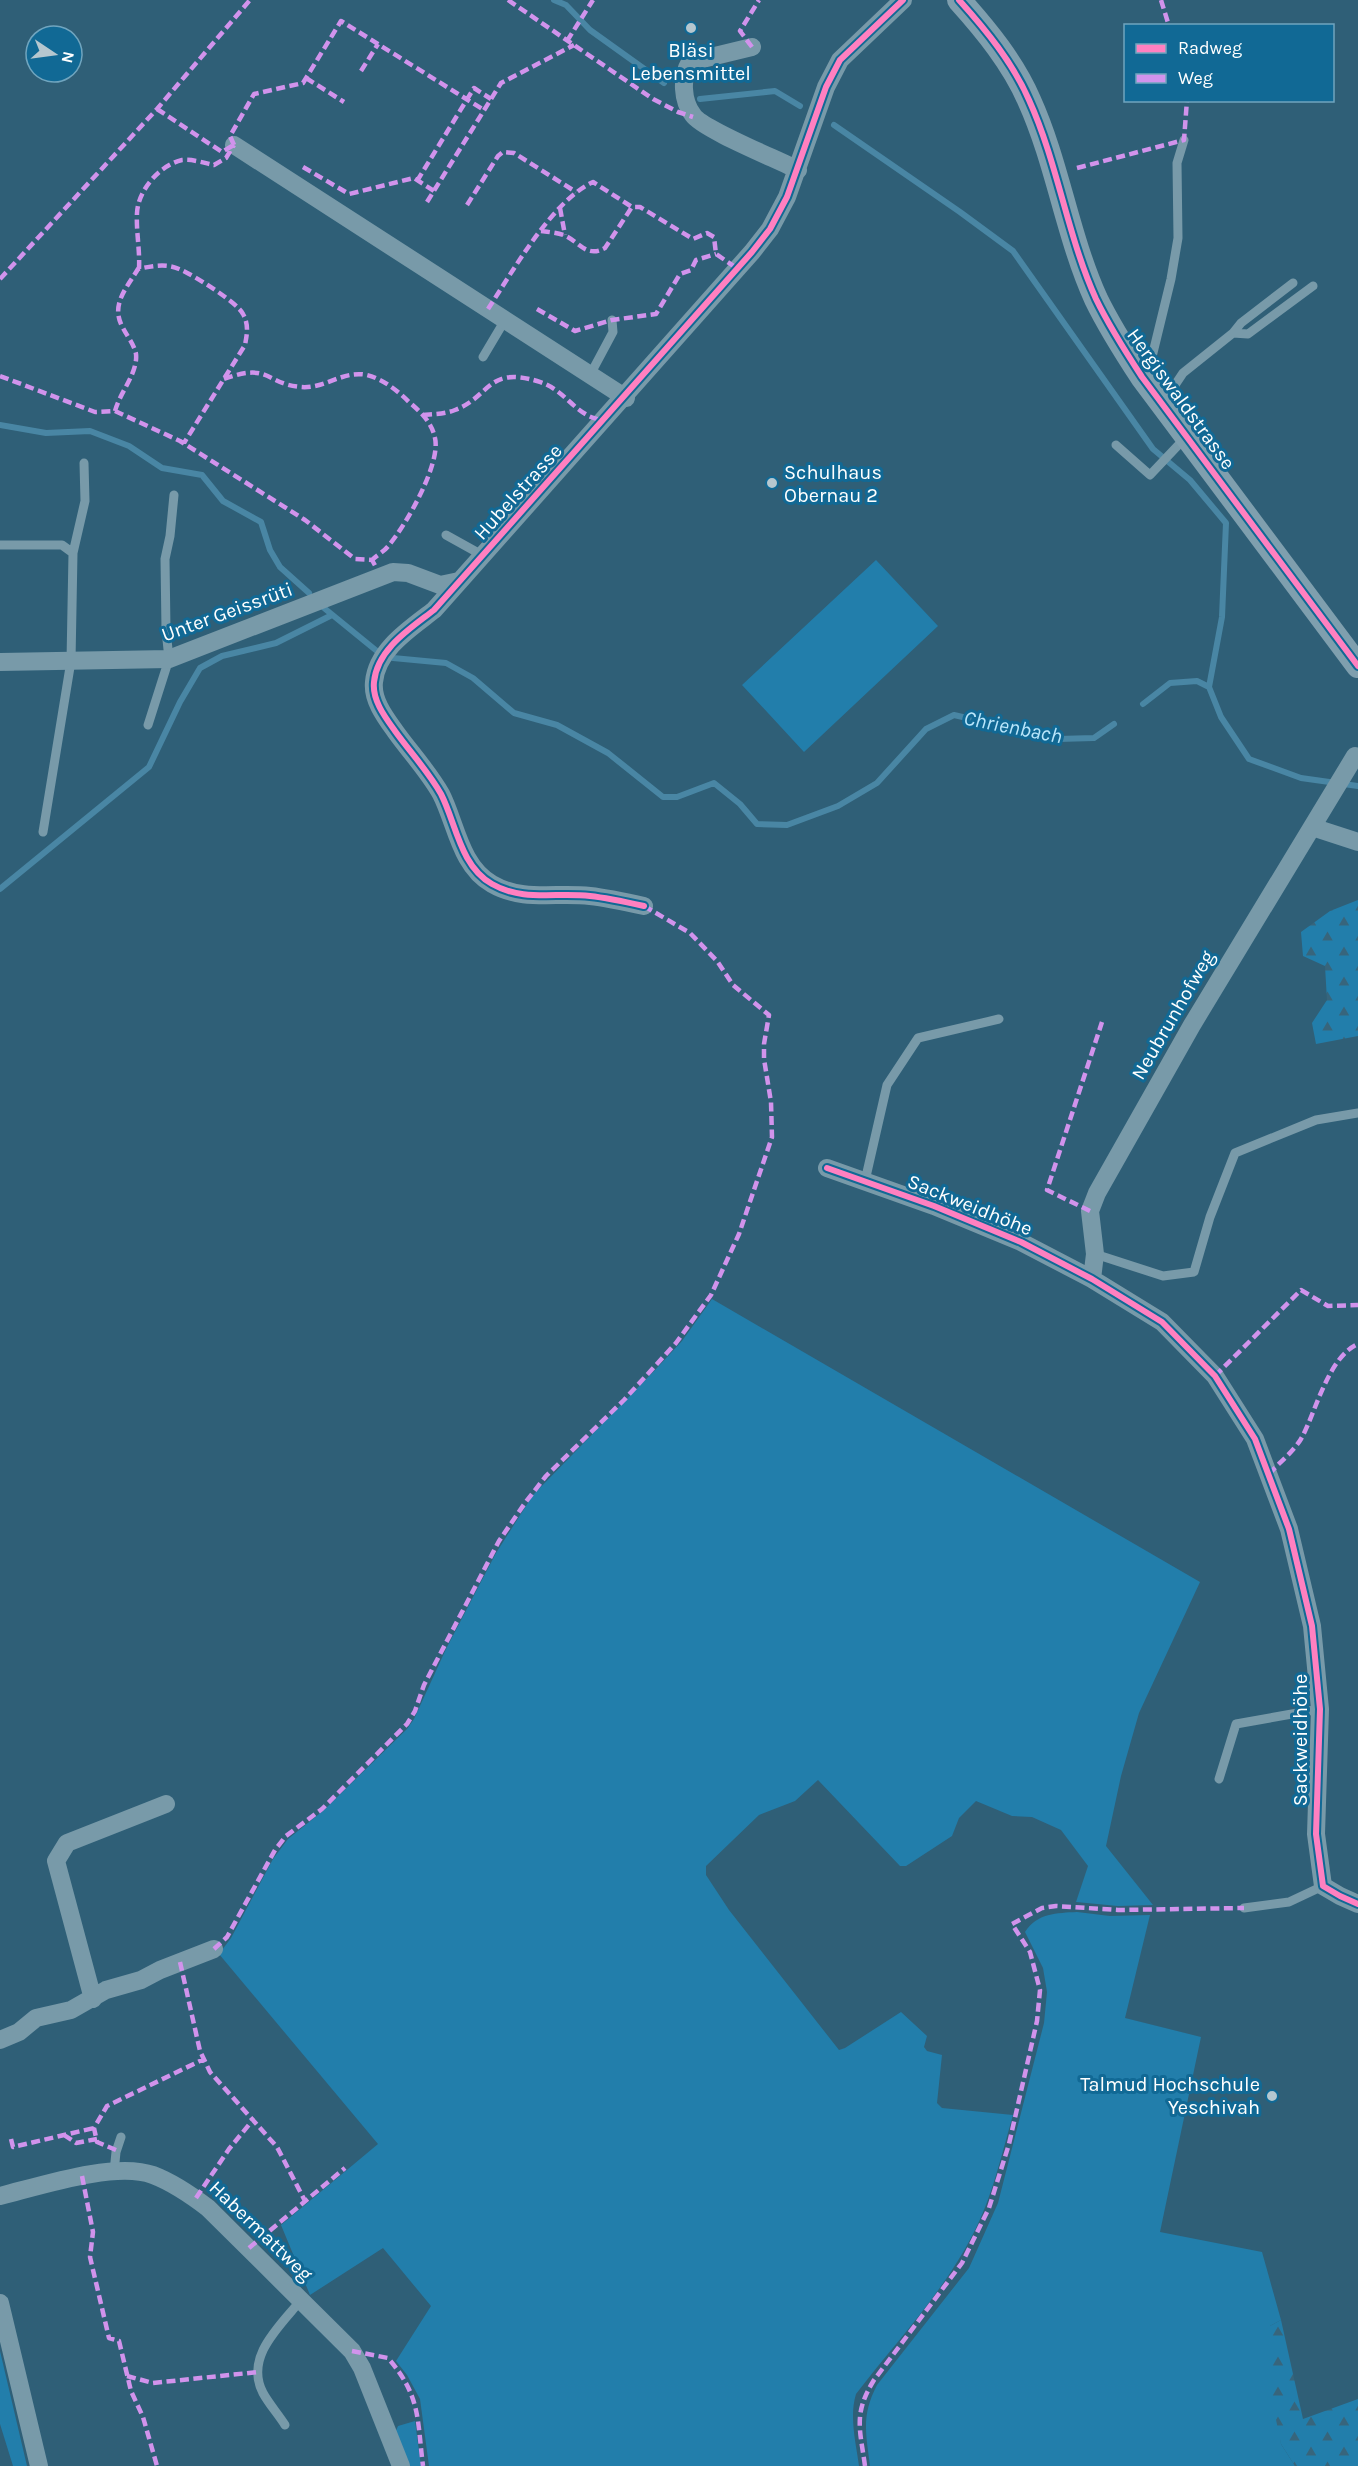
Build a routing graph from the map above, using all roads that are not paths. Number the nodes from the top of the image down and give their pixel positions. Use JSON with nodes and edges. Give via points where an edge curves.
{"nodes":[{"id":1,"x":903,"y":0,"type":"edge"},
{"id":2,"x":959,"y":0,"type":"edge"},
{"id":3,"x":752,"y":47,"type":"dead end"},
{"id":4,"x":1184,"y":140,"type":"dead end"},
{"id":5,"x":234,"y":145,"type":"dead end"},
{"id":6,"x":798,"y":170,"type":"junction"},
{"id":7,"x":1293,"y":283,"type":"dead end"},
{"id":8,"x":1313,"y":286,"type":"dead end"},
{"id":9,"x":505,"y":320,"type":"junction"},
{"id":10,"x":612,"y":320,"type":"dead end"},
{"id":11,"x":1233,"y":333,"type":"junction"},
{"id":12,"x":483,"y":357,"type":"dead end"},
{"id":13,"x":1139,"y":372,"type":"junction"},
{"id":14,"x":590,"y":375,"type":"junction"},
{"id":15,"x":626,"y":398,"type":"junction"},
{"id":16,"x":1162,"y":405,"type":"junction"},
{"id":17,"x":1181,"y":442,"type":"junction"},
{"id":18,"x":1116,"y":445,"type":"dead end"},
{"id":19,"x":84,"y":463,"type":"dead end"},
{"id":20,"x":174,"y":495,"type":"dead end"},
{"id":21,"x":446,"y":535,"type":"dead end"},
{"id":22,"x":0,"y":545,"type":"edge"},
{"id":23,"x":73,"y":553,"type":"junction"},
{"id":24,"x":482,"y":555,"type":"junction"},
{"id":25,"x":459,"y":581,"type":"junction"},
{"id":26,"x":169,"y":659,"type":"junction"},
{"id":27,"x":71,"y":661,"type":"junction"},
{"id":28,"x":0,"y":662,"type":"edge"},
{"id":29,"x":1358,"y":666,"type":"edge"},
{"id":30,"x":148,"y":724,"type":"dead end"},
{"id":31,"x":1355,"y":756,"type":"dead end"},
{"id":32,"x":1312,"y":827,"type":"junction"},
{"id":33,"x":43,"y":832,"type":"dead end"},
{"id":34,"x":1358,"y":842,"type":"edge"},
{"id":35,"x":644,"y":906,"type":"dead end"},
{"id":36,"x":999,"y":1019,"type":"dead end"},
{"id":37,"x":1358,"y":1113,"type":"edge"},
{"id":38,"x":827,"y":1168,"type":"dead end"},
{"id":39,"x":866,"y":1181,"type":"junction"},
{"id":40,"x":1095,"y":1254,"type":"junction"},
{"id":41,"x":1092,"y":1279,"type":"junction"},
{"id":42,"x":1320,"y":1709,"type":"junction"},
{"id":43,"x":1218,"y":1779,"type":"dead end"},
{"id":44,"x":166,"y":1804,"type":"dead end"},
{"id":45,"x":1323,"y":1886,"type":"junction"},
{"id":46,"x":1358,"y":1904,"type":"edge"},
{"id":47,"x":1244,"y":1908,"type":"dead end"},
{"id":48,"x":214,"y":1949,"type":"dead end"},
{"id":49,"x":93,"y":1999,"type":"junction"},
{"id":50,"x":0,"y":2040,"type":"edge"},
{"id":51,"x":122,"y":2137,"type":"dead end"},
{"id":52,"x":114,"y":2172,"type":"junction"},
{"id":53,"x":0,"y":2196,"type":"edge"},
{"id":54,"x":302,"y":2300,"type":"junction"},
{"id":55,"x":0,"y":2303,"type":"edge"},
{"id":56,"x":285,"y":2425,"type":"dead end"},
{"id":57,"x":39,"y":2466,"type":"edge"},
{"id":58,"x":401,"y":2466,"type":"edge"}],
"edges":[{"from":1,"to":6,"type":"street","name":"Hubelstrasse","via":[[840,60],[826,87]]},
{"from":2,"to":13,"type":"street","name":"Hergiswaldstrasse","via":[[1011,67],[1029,100],[1092,290],[1116,338]]},
{"from":3,"to":6,"type":"street","via":[[690,62],[683,82],[689,107],[693,117]]},
{"from":4,"to":13,"type":"lane","via":[[1177,163],[1178,238],[1171,279],[1151,361]]},
{"from":5,"to":9,"type":"street"},
{"from":6,"to":15,"type":"street","name":"Hubelstrasse","via":[[776,218],[752,252]]},
{"from":7,"to":11,"type":"lane"},
{"from":8,"to":11,"type":"lane","via":[[1248,334]]},
{"from":9,"to":12,"type":"lane"},
{"from":9,"to":14,"type":"street"},
{"from":10,"to":14,"type":"lane","via":[[613,332]]},
{"from":11,"to":16,"type":"lane","via":[[1183,373]]},
{"from":13,"to":16,"type":"street","name":"Hergiswaldstrasse"},
{"from":14,"to":15,"type":"street"},
{"from":15,"to":24,"type":"street","name":"Hubelstrasse"},
{"from":16,"to":17,"type":"street","name":"Hergiswaldstrasse"},
{"from":17,"to":18,"type":"lane","via":[[1150,475]]},
{"from":17,"to":29,"type":"street","name":"Hergiswaldstrasse"},
{"from":19,"to":23,"type":"lane","via":[[85,501]]},
{"from":20,"to":26,"type":"lane","via":[[165,559]]},
{"from":21,"to":24,"type":"lane"},
{"from":22,"to":23,"type":"lane","via":[[62,545]]},
{"from":23,"to":27,"type":"lane"},
{"from":24,"to":25,"type":"street","name":"Hubelstrasse"},
{"from":25,"to":26,"type":"street","name":"Unter Geissrüti","via":[[440,585],[408,573],[393,572]]},
{"from":25,"to":35,"type":"street","name":"Hubelstrasse","via":[[434,610],[396,641],[380,664],[373,688],[380,708],[441,795],[476,872],[491,884],[538,897],[589,895]]},
{"from":26,"to":27,"type":"street","name":"Unter Geissrüti"},
{"from":26,"to":30,"type":"lane"},
{"from":27,"to":28,"type":"street","name":"Unter Geissrüti"},
{"from":27,"to":33,"type":"lane"},
{"from":31,"to":32,"type":"street","name":"Neubrunhofweg"},
{"from":32,"to":34,"type":"street"},
{"from":32,"to":40,"type":"street","name":"Neubrunhofweg","via":[[1192,1025],[1097,1193],[1090,1212]]},
{"from":36,"to":39,"type":"lane","via":[[918,1038],[887,1085]]},
{"from":37,"to":40,"type":"lane","via":[[1316,1120],[1235,1153],[1194,1272],[1163,1276]]},
{"from":38,"to":39,"type":"street","name":"Sackweidhöhe"},
{"from":39,"to":41,"type":"street","name":"Sackweidhöhe","via":[[1021,1242]]},
{"from":40,"to":41,"type":"street","name":"Neubrunhofweg"},
{"from":41,"to":42,"type":"street","name":"Sackweidhöhe","via":[[1162,1322],[1215,1376],[1255,1439],[1289,1529],[1312,1626]]},
{"from":42,"to":43,"type":"lane","via":[[1236,1724]]},
{"from":42,"to":45,"type":"street","name":"Sackweidhöhe","via":[[1316,1834]]},
{"from":44,"to":49,"type":"street","via":[[67,1843],[56,1861]]},
{"from":45,"to":46,"type":"street"},
{"from":45,"to":47,"type":"lane","via":[[1289,1902]]},
{"from":48,"to":49,"type":"street","via":[[141,1980],[106,1990]]},
{"from":49,"to":50,"type":"street","via":[[71,2010],[36,2018],[19,2032]]},
{"from":51,"to":52,"type":"lane"},
{"from":52,"to":53,"type":"street","name":"Habermattweg"},
{"from":52,"to":54,"type":"street","name":"Habermattweg","via":[[152,2174],[185,2190]]},
{"from":54,"to":56,"type":"lane","via":[[271,2336],[258,2365],[263,2392]]},
{"from":54,"to":58,"type":"street","name":"Habermattweg","via":[[352,2351],[363,2368]]},
{"from":55,"to":57,"type":"street"}]}
